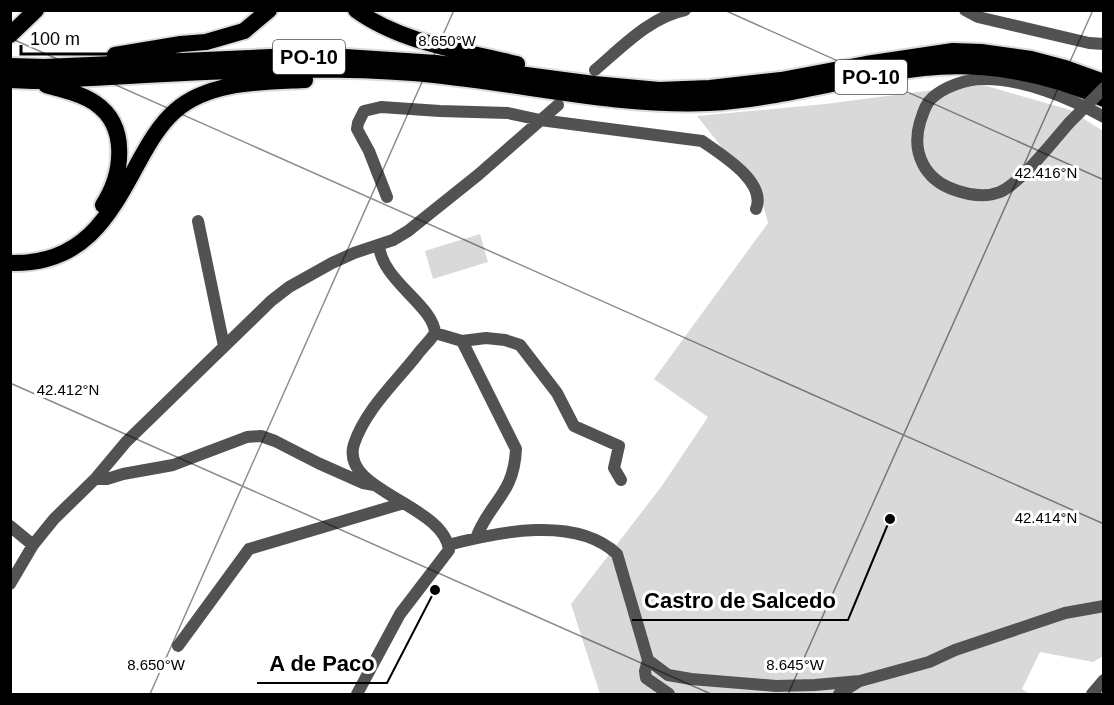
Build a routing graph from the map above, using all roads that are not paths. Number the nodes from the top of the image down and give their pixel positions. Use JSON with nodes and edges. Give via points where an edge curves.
{"nodes":[{"id":1,"x":30,"y":10,"type":"edge"},
{"id":2,"x":36,"y":10,"type":"edge"},
{"id":3,"x":269,"y":10,"type":"edge"},
{"id":4,"x":356,"y":10,"type":"edge"},
{"id":5,"x":684,"y":10,"type":"edge"},
{"id":6,"x":965,"y":10,"type":"edge"},
{"id":7,"x":10,"y":34,"type":"edge"},
{"id":8,"x":1104,"y":44,"type":"edge"},
{"id":9,"x":44,"y":67,"type":"junction"},
{"id":10,"x":19,"y":75,"type":"edge"},
{"id":11,"x":594,"y":77,"type":"junction"},
{"id":12,"x":1104,"y":82,"type":"edge"},
{"id":13,"x":534,"y":88,"type":"junction"},
{"id":14,"x":1104,"y":88,"type":"edge"},
{"id":15,"x":1104,"y":99,"type":"edge"},
{"id":16,"x":558,"y":105,"type":"dead end"},
{"id":17,"x":1104,"y":117,"type":"edge"},
{"id":18,"x":540,"y":120,"type":"junction"},
{"id":19,"x":387,"y":197,"type":"dead end"},
{"id":20,"x":756,"y":209,"type":"dead end"},
{"id":21,"x":198,"y":221,"type":"dead end"},
{"id":22,"x":379,"y":245,"type":"junction"},
{"id":23,"x":10,"y":253,"type":"edge"},
{"id":24,"x":10,"y":263,"type":"edge"},
{"id":25,"x":435,"y":333,"type":"junction"},
{"id":26,"x":462,"y":341,"type":"junction"},
{"id":27,"x":224,"y":346,"type":"junction"},
{"id":28,"x":95,"y":479,"type":"junction"},
{"id":29,"x":621,"y":480,"type":"dead end"},
{"id":30,"x":375,"y":485,"type":"junction"},
{"id":31,"x":404,"y":503,"type":"junction"},
{"id":32,"x":10,"y":526,"type":"edge"},
{"id":33,"x":476,"y":538,"type":"junction"},
{"id":34,"x":33,"y":545,"type":"junction"},
{"id":35,"x":448,"y":545,"type":"junction"},
{"id":36,"x":10,"y":584,"type":"edge"},
{"id":37,"x":1104,"y":606,"type":"edge"},
{"id":38,"x":178,"y":646,"type":"dead end"},
{"id":39,"x":648,"y":660,"type":"junction"},
{"id":40,"x":860,"y":681,"type":"junction"},
{"id":41,"x":1104,"y":681,"type":"edge"},
{"id":42,"x":357,"y":694,"type":"edge"},
{"id":43,"x":669,"y":694,"type":"edge"},
{"id":44,"x":839,"y":694,"type":"edge"},
{"id":45,"x":1092,"y":694,"type":"edge"}],
"edges":[{"from":1,"to":7,"type":"highway"},
{"from":2,"to":7,"type":"highway"},
{"from":3,"to":9,"type":"highway","via":[[244,32],[206,42]]},
{"from":4,"to":11,"type":"highway","via":[[384,28],[413,39]]},
{"from":5,"to":11,"type":"street","via":[[640,32]]},
{"from":6,"to":8,"type":"street","via":[[978,17]]},
{"from":9,"to":10,"type":"highway","number":"PO-10"},
{"from":9,"to":11,"type":"highway","number":"PO-10","via":[[345,57]]},
{"from":10,"to":13,"type":"highway","number":"PO-10","via":[[347,69]]},
{"from":10,"to":23,"type":"highway","via":[[95,103],[116,128],[120,163],[109,196],[80,230],[49,247]]},
{"from":11,"to":12,"type":"highway","number":"PO-10","via":[[659,90],[710,88],[953,51],[1031,59]]},
{"from":13,"to":15,"type":"highway","number":"PO-10","via":[[635,102],[710,103],[923,68],[954,67],[1004,69],[1073,86]]},
{"from":13,"to":24,"type":"highway","via":[[324,79],[258,83],[207,93],[175,111],[159,128],[106,218],[90,236],[66,252],[44,260]]},
{"from":14,"to":17,"type":"street","bridge":true,"via":[[1071,122],[1015,182],[999,192],[966,194],[933,180],[916,146],[924,110],[932,98],[968,81],[1004,81],[1041,90],[1077,102]]},
{"from":16,"to":18,"type":"street"},
{"from":18,"to":19,"type":"street","via":[[508,112],[381,107],[364,111],[357,129]]},
{"from":18,"to":20,"type":"street","via":[[702,141],[754,184],[758,196]]},
{"from":18,"to":22,"type":"street","via":[[408,231]]},
{"from":21,"to":27,"type":"street"},
{"from":22,"to":25,"type":"street","via":[[384,265],[430,320]]},
{"from":22,"to":27,"type":"street","via":[[332,263],[289,287]]},
{"from":25,"to":26,"type":"street"},
{"from":25,"to":30,"type":"street","via":[[375,404],[355,443],[352,452],[356,468]]},
{"from":26,"to":29,"type":"street","via":[[486,338],[520,345],[556,393],[574,426],[619,446],[614,468]]},
{"from":26,"to":33,"type":"street","via":[[516,449],[510,483]]},
{"from":27,"to":28,"type":"street","via":[[126,442]]},
{"from":28,"to":30,"type":"street","via":[[173,465],[247,437],[261,436],[318,464]]},
{"from":28,"to":34,"type":"street"},
{"from":30,"to":31,"type":"street"},
{"from":31,"to":35,"type":"street","via":[[433,524]]},
{"from":31,"to":38,"type":"street","via":[[249,549]]},
{"from":32,"to":34,"type":"street"},
{"from":33,"to":35,"type":"street"},
{"from":33,"to":39,"type":"street","via":[[524,531],[566,531],[610,547],[617,554]]},
{"from":34,"to":36,"type":"street"},
{"from":35,"to":42,"type":"street","via":[[444,558],[400,614]]},
{"from":37,"to":40,"type":"street","via":[[1065,613],[929,662]]},
{"from":39,"to":40,"type":"street","via":[[668,675],[691,680],[776,686]]},
{"from":39,"to":43,"type":"street","via":[[646,678]]},
{"from":40,"to":44,"type":"street"},
{"from":41,"to":45,"type":"street"}]}
